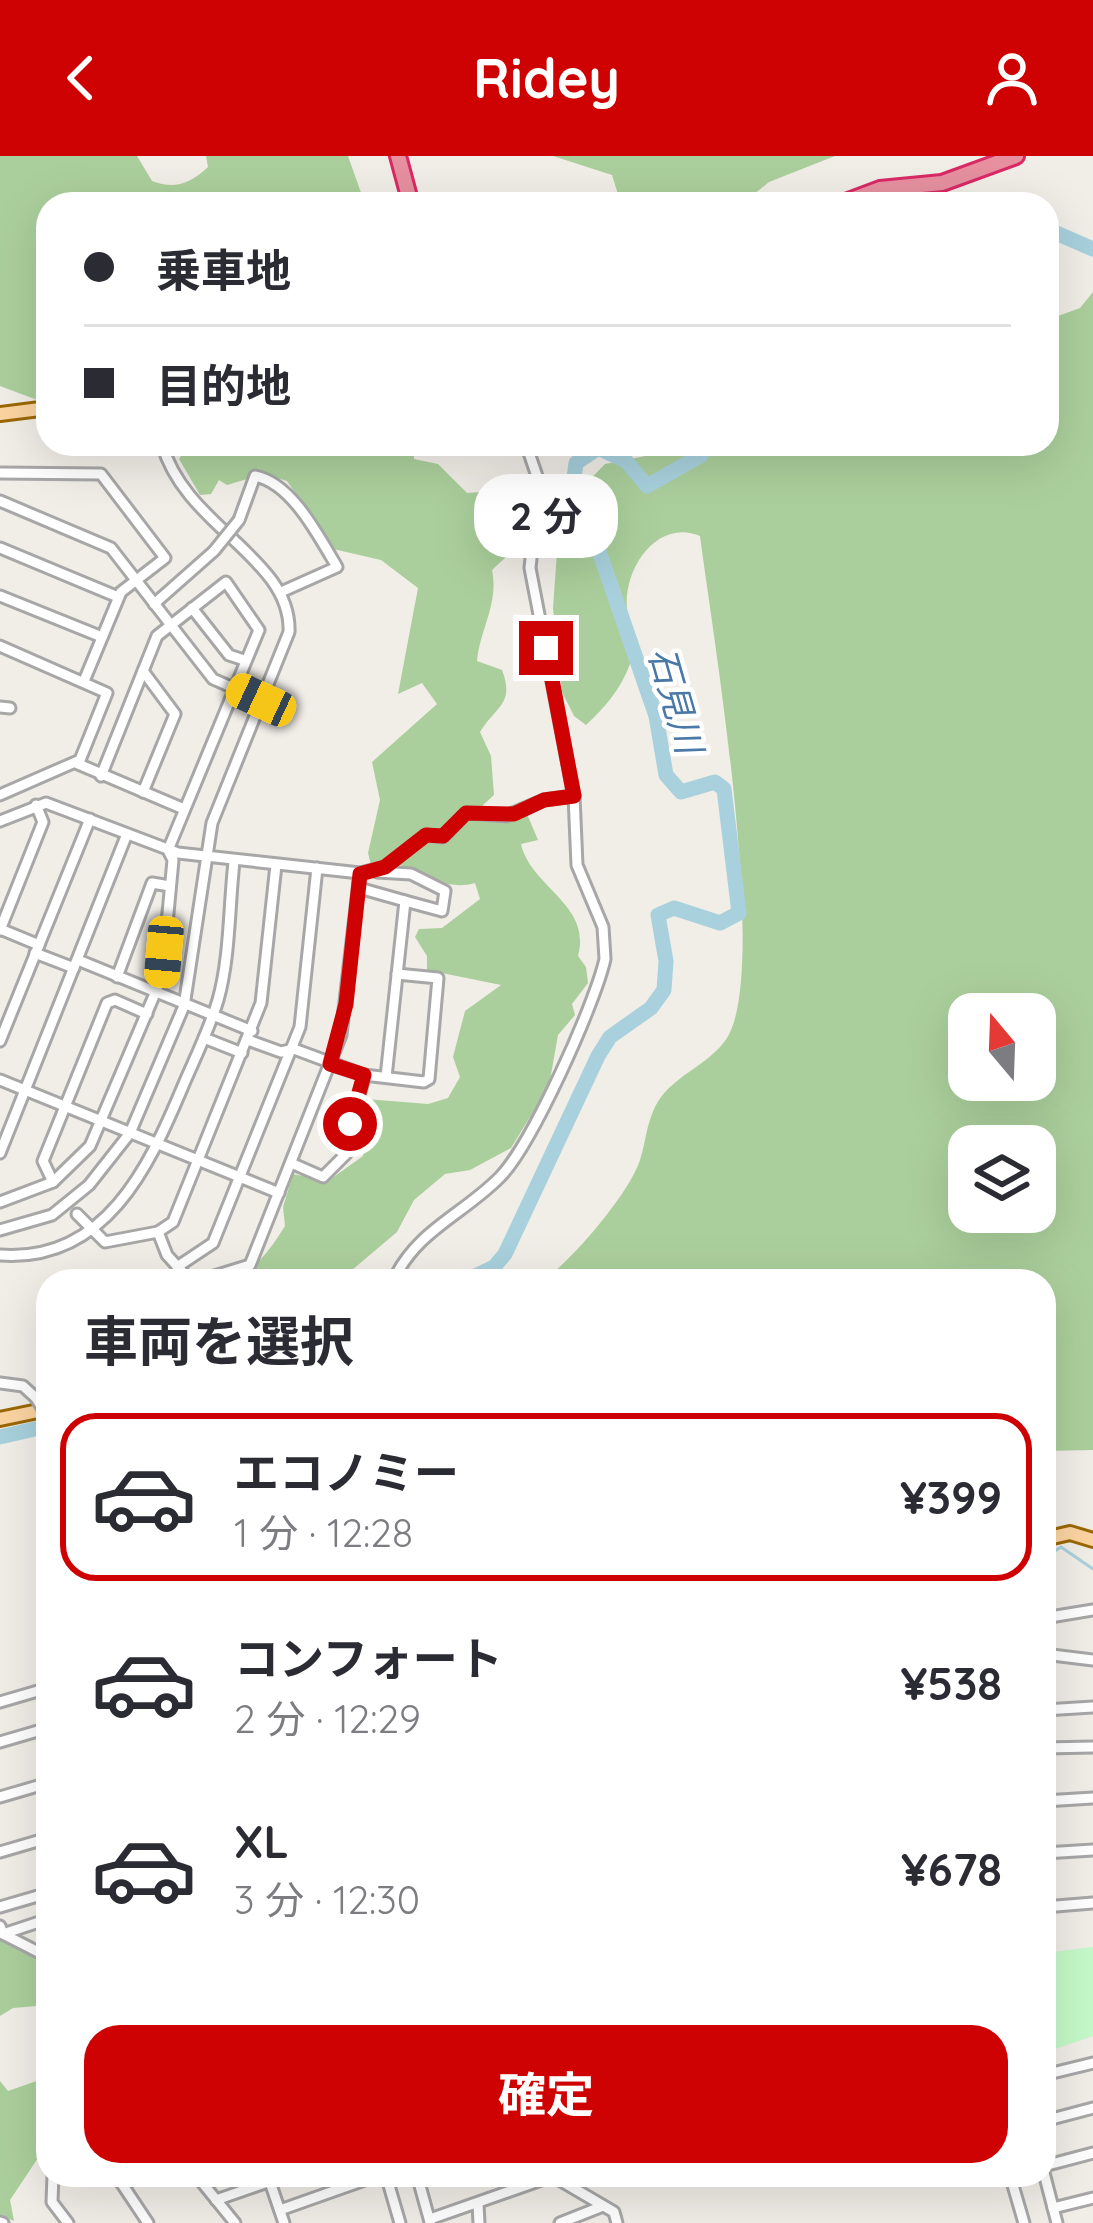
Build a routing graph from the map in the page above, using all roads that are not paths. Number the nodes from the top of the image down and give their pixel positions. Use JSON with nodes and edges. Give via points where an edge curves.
{"nodes":[{"id":1,"x":398,"y":156,"type":"edge"},
{"id":2,"x":1016,"y":156,"type":"edge"},
{"id":3,"x":408,"y":192,"type":"edge"},
{"id":4,"x":872,"y":192,"type":"edge"},
{"id":5,"x":36,"y":410,"type":"edge"},
{"id":6,"x":0,"y":414,"type":"edge"},
{"id":7,"x":167,"y":456,"type":"edge"},
{"id":8,"x":530,"y":456,"type":"edge"},
{"id":9,"x":0,"y":473,"type":"edge"},
{"id":10,"x":0,"y":501,"type":"edge"},
{"id":11,"x":0,"y":548,"type":"edge"},
{"id":12,"x":134,"y":580,"type":"junction"},
{"id":13,"x":280,"y":592,"type":"junction"},
{"id":14,"x":0,"y":596,"type":"edge"},
{"id":15,"x":118,"y":597,"type":"junction"},
{"id":16,"x":154,"y":604,"type":"junction"},
{"id":17,"x":192,"y":608,"type":"junction"},
{"id":18,"x":170,"y":625,"type":"junction"},
{"id":19,"x":103,"y":637,"type":"junction"},
{"id":20,"x":0,"y":646,"type":"edge"},
{"id":21,"x":244,"y":660,"type":"junction"},
{"id":22,"x":143,"y":671,"type":"junction"},
{"id":23,"x":84,"y":681,"type":"junction"},
{"id":24,"x":233,"y":687,"type":"junction"},
{"id":25,"x":261,"y":700,"type":"junction"},
{"id":26,"x":76,"y":763,"type":"junction"},
{"id":27,"x":100,"y":776,"type":"junction"},
{"id":28,"x":142,"y":793,"type":"junction"},
{"id":29,"x":0,"y":795,"type":"edge"},
{"id":30,"x":574,"y":796,"type":"junction"},
{"id":31,"x":36,"y":805,"type":"junction"},
{"id":32,"x":184,"y":809,"type":"junction"},
{"id":33,"x":90,"y":819,"type":"junction"},
{"id":34,"x":0,"y":821,"type":"edge"},
{"id":35,"x":127,"y":834,"type":"junction"},
{"id":36,"x":168,"y":850,"type":"junction"},
{"id":37,"x":205,"y":857,"type":"junction"},
{"id":38,"x":233,"y":862,"type":"junction"},
{"id":39,"x":276,"y":865,"type":"junction"},
{"id":40,"x":317,"y":868,"type":"junction"},
{"id":41,"x":376,"y":872,"type":"junction"},
{"id":42,"x":360,"y":874,"type":"junction"},
{"id":43,"x":170,"y":886,"type":"junction"},
{"id":44,"x":358,"y":888,"type":"junction"},
{"id":45,"x":405,"y":901,"type":"junction"},
{"id":46,"x":0,"y":929,"type":"edge"},
{"id":47,"x":37,"y":949,"type":"junction"},
{"id":48,"x":76,"y":964,"type":"junction"},
{"id":49,"x":397,"y":974,"type":"junction"},
{"id":50,"x":117,"y":977,"type":"junction"},
{"id":51,"x":157,"y":992,"type":"junction"},
{"id":52,"x":184,"y":1006,"type":"junction"},
{"id":53,"x":147,"y":1013,"type":"junction"},
{"id":54,"x":211,"y":1017,"type":"junction"},
{"id":55,"x":250,"y":1036,"type":"junction"},
{"id":56,"x":204,"y":1038,"type":"junction"},
{"id":57,"x":0,"y":1041,"type":"edge"},
{"id":58,"x":288,"y":1051,"type":"junction"},
{"id":59,"x":242,"y":1053,"type":"junction"},
{"id":60,"x":330,"y":1064,"type":"junction"},
{"id":61,"x":364,"y":1075,"type":"junction"},
{"id":62,"x":386,"y":1077,"type":"junction"},
{"id":63,"x":0,"y":1080,"type":"edge"},
{"id":64,"x":26,"y":1090,"type":"junction"},
{"id":65,"x":66,"y":1107,"type":"junction"},
{"id":66,"x":103,"y":1121,"type":"junction"},
{"id":67,"x":130,"y":1133,"type":"junction"},
{"id":68,"x":160,"y":1145,"type":"junction"},
{"id":69,"x":0,"y":1153,"type":"edge"},
{"id":70,"x":200,"y":1160,"type":"junction"},
{"id":71,"x":291,"y":1163,"type":"junction"},
{"id":72,"x":239,"y":1177,"type":"junction"},
{"id":73,"x":53,"y":1182,"type":"junction"},
{"id":74,"x":279,"y":1193,"type":"junction"},
{"id":75,"x":0,"y":1202,"type":"edge"},
{"id":76,"x":77,"y":1214,"type":"dead end"},
{"id":77,"x":0,"y":1230,"type":"edge"},
{"id":78,"x":90,"y":1231,"type":"junction"},
{"id":79,"x":158,"y":1232,"type":"junction"},
{"id":80,"x":0,"y":1255,"type":"edge"},
{"id":81,"x":177,"y":1267,"type":"joint"},
{"id":82,"x":235,"y":1269,"type":"edge"},
{"id":83,"x":400,"y":1269,"type":"edge"},
{"id":84,"x":0,"y":1383,"type":"edge"},
{"id":85,"x":36,"y":1398,"type":"edge"},
{"id":86,"x":36,"y":1414,"type":"edge"},
{"id":87,"x":0,"y":1419,"type":"edge"},
{"id":88,"x":1056,"y":1536,"type":"edge"},
{"id":89,"x":1093,"y":1540,"type":"edge"},
{"id":90,"x":1093,"y":1610,"type":"edge"},
{"id":91,"x":1056,"y":1616,"type":"edge"},
{"id":92,"x":1056,"y":1651,"type":"edge"},
{"id":93,"x":1093,"y":1660,"type":"edge"},
{"id":94,"x":36,"y":1692,"type":"edge"},
{"id":95,"x":0,"y":1702,"type":"edge"},
{"id":96,"x":1093,"y":1707,"type":"edge"},
{"id":97,"x":1056,"y":1709,"type":"edge"},
{"id":98,"x":36,"y":1732,"type":"edge"},
{"id":99,"x":0,"y":1742,"type":"edge"},
{"id":100,"x":1093,"y":1747,"type":"edge"},
{"id":101,"x":1056,"y":1748,"type":"edge"},
{"id":102,"x":36,"y":1786,"type":"edge"},
{"id":103,"x":0,"y":1797,"type":"edge"},
{"id":104,"x":1093,"y":1798,"type":"edge"},
{"id":105,"x":1056,"y":1800,"type":"edge"},
{"id":106,"x":36,"y":1842,"type":"edge"},
{"id":107,"x":1093,"y":1850,"type":"edge"},
{"id":108,"x":0,"y":1852,"type":"edge"},
{"id":109,"x":1056,"y":1852,"type":"edge"},
{"id":110,"x":36,"y":1896,"type":"edge"},
{"id":111,"x":1093,"y":1903,"type":"edge"},
{"id":112,"x":0,"y":1906,"type":"edge"},
{"id":113,"x":1056,"y":1906,"type":"edge"},
{"id":114,"x":36,"y":1922,"type":"edge"},
{"id":115,"x":1,"y":1930,"type":"edge"},
{"id":116,"x":36,"y":1950,"type":"edge"},
{"id":117,"x":1093,"y":2063,"type":"edge"},
{"id":118,"x":1056,"y":2072,"type":"edge"},
{"id":119,"x":1093,"y":2108,"type":"edge"},
{"id":120,"x":1056,"y":2118,"type":"edge"},
{"id":121,"x":1093,"y":2152,"type":"edge"},
{"id":122,"x":1056,"y":2166,"type":"edge"},
{"id":123,"x":52,"y":2187,"type":"edge"},
{"id":124,"x":124,"y":2187,"type":"edge"},
{"id":125,"x":206,"y":2187,"type":"edge"},
{"id":126,"x":255,"y":2187,"type":"edge"},
{"id":127,"x":272,"y":2187,"type":"edge"},
{"id":128,"x":347,"y":2187,"type":"edge"},
{"id":129,"x":386,"y":2187,"type":"edge"},
{"id":130,"x":420,"y":2187,"type":"edge"},
{"id":131,"x":521,"y":2187,"type":"edge"},
{"id":132,"x":572,"y":2187,"type":"edge"},
{"id":133,"x":1014,"y":2187,"type":"edge"},
{"id":134,"x":1048,"y":2187,"type":"edge"},
{"id":135,"x":1093,"y":2198,"type":"edge"},
{"id":136,"x":216,"y":2200,"type":"junction"},
{"id":137,"x":478,"y":2204,"type":"junction"},
{"id":138,"x":603,"y":2206,"type":"junction"},
{"id":139,"x":1054,"y":2208,"type":"junction"},
{"id":140,"x":280,"y":2210,"type":"junction"},
{"id":141,"x":430,"y":2221,"type":"edge"},
{"id":142,"x":68,"y":2223,"type":"edge"},
{"id":143,"x":148,"y":2223,"type":"edge"},
{"id":144,"x":235,"y":2223,"type":"edge"},
{"id":145,"x":284,"y":2223,"type":"edge"},
{"id":146,"x":400,"y":2223,"type":"edge"},
{"id":147,"x":479,"y":2223,"type":"edge"},
{"id":148,"x":560,"y":2223,"type":"edge"},
{"id":149,"x":617,"y":2223,"type":"edge"},
{"id":150,"x":1024,"y":2223,"type":"edge"},
{"id":151,"x":1057,"y":2223,"type":"edge"}],
"edges":[{"from":1,"to":3,"type":"highway"},
{"from":2,"to":4,"type":"highway","via":[[941,183]]},
{"from":5,"to":6,"type":"main road"},
{"from":7,"to":13,"type":"street","via":[[183,493]]},
{"from":8,"to":30,"type":"street","via":[[539,482],[530,568]]},
{"from":9,"to":12,"type":"street","via":[[101,474],[165,557]]},
{"from":10,"to":12,"type":"street","via":[[100,541]]},
{"from":11,"to":15,"type":"street"},
{"from":12,"to":15,"type":"street"},
{"from":12,"to":16,"type":"street"},
{"from":13,"to":16,"type":"street","bridge":true,"via":[[337,567],[302,512],[255,476],[239,520]]},
{"from":13,"to":25,"type":"street","via":[[289,632]]},
{"from":14,"to":19,"type":"street"},
{"from":15,"to":19,"type":"street"},
{"from":16,"to":18,"type":"street"},
{"from":17,"to":18,"type":"street"},
{"from":17,"to":21,"type":"street","via":[[229,655]]},
{"from":17,"to":21,"type":"street","via":[[226,582],[259,630]]},
{"from":18,"to":22,"type":"street"},
{"from":18,"to":24,"type":"street","via":[[213,679]]},
{"from":19,"to":23,"type":"street"},
{"from":20,"to":23,"type":"street"},
{"from":21,"to":24,"type":"street"},
{"from":22,"to":27,"type":"street"},
{"from":22,"to":28,"type":"street","via":[[175,714]]},
{"from":23,"to":26,"type":"street","via":[[107,693]]},
{"from":24,"to":25,"type":"street"},
{"from":24,"to":32,"type":"street"},
{"from":25,"to":37,"type":"street"},
{"from":26,"to":27,"type":"street"},
{"from":26,"to":29,"type":"street"},
{"from":27,"to":28,"type":"street"},
{"from":28,"to":32,"type":"street"},
{"from":30,"to":41,"type":"street","via":[[514,814],[466,813],[443,836],[426,835]]},
{"from":30,"to":83,"type":"street","via":[[578,865],[603,927],[602,974],[522,1148],[484,1192],[418,1240]]},
{"from":31,"to":33,"type":"street"},
{"from":31,"to":34,"type":"street"},
{"from":31,"to":46,"type":"street","via":[[43,822]]},
{"from":32,"to":36,"type":"street"},
{"from":33,"to":35,"type":"street"},
{"from":33,"to":47,"type":"street"},
{"from":35,"to":36,"type":"street"},
{"from":35,"to":48,"type":"street"},
{"from":36,"to":37,"type":"street"},
{"from":36,"to":43,"type":"street"},
{"from":37,"to":38,"type":"street"},
{"from":37,"to":52,"type":"street"},
{"from":38,"to":39,"type":"street"},
{"from":38,"to":54,"type":"street"},
{"from":39,"to":40,"type":"street"},
{"from":39,"to":55,"type":"street","via":[[261,1004]]},
{"from":40,"to":42,"type":"street"},
{"from":40,"to":58,"type":"street","via":[[302,1020]]},
{"from":41,"to":42,"type":"street"},
{"from":41,"to":45,"type":"street","via":[[411,874],[445,891],[442,911]]},
{"from":42,"to":44,"type":"street"},
{"from":43,"to":50,"type":"street","via":[[152,883]]},
{"from":43,"to":51,"type":"street"},
{"from":44,"to":45,"type":"street"},
{"from":44,"to":60,"type":"street","via":[[346,1004]]},
{"from":45,"to":49,"type":"street"},
{"from":46,"to":47,"type":"street"},
{"from":47,"to":48,"type":"street"},
{"from":47,"to":57,"type":"street"},
{"from":48,"to":50,"type":"street"},
{"from":48,"to":64,"type":"street"},
{"from":49,"to":62,"type":"street"},
{"from":49,"to":62,"type":"street","via":[[438,978],[429,1079]]},
{"from":50,"to":51,"type":"street"},
{"from":51,"to":52,"type":"street"},
{"from":51,"to":53,"type":"street"},
{"from":52,"to":54,"type":"street"},
{"from":52,"to":67,"type":"street"},
{"from":53,"to":65,"type":"street","via":[[110,1000]]},
{"from":53,"to":66,"type":"street"},
{"from":54,"to":55,"type":"street"},
{"from":54,"to":56,"type":"street"},
{"from":55,"to":58,"type":"street"},
{"from":55,"to":59,"type":"street"},
{"from":56,"to":59,"type":"street"},
{"from":56,"to":68,"type":"street"},
{"from":58,"to":60,"type":"street"},
{"from":58,"to":72,"type":"street"},
{"from":59,"to":70,"type":"street"},
{"from":60,"to":61,"type":"street"},
{"from":60,"to":71,"type":"street"},
{"from":61,"to":62,"type":"street"},
{"from":61,"to":71,"type":"street","via":[[346,1154],[323,1177]]},
{"from":63,"to":64,"type":"street"},
{"from":64,"to":65,"type":"street"},
{"from":64,"to":69,"type":"street"},
{"from":65,"to":66,"type":"street"},
{"from":65,"to":73,"type":"street","via":[[42,1167]]},
{"from":66,"to":67,"type":"street"},
{"from":66,"to":73,"type":"street","via":[[91,1146]]},
{"from":67,"to":68,"type":"street"},
{"from":67,"to":77,"type":"street","via":[[67,1204]]},
{"from":68,"to":70,"type":"street"},
{"from":68,"to":78,"type":"street","via":[[137,1185]]},
{"from":70,"to":72,"type":"street"},
{"from":70,"to":79,"type":"street","via":[[173,1222]]},
{"from":71,"to":74,"type":"street"},
{"from":72,"to":74,"type":"street"},
{"from":72,"to":81,"type":"street","via":[[213,1243]]},
{"from":73,"to":75,"type":"street"},
{"from":74,"to":82,"type":"street","via":[[250,1265]]},
{"from":76,"to":78,"type":"street"},
{"from":78,"to":79,"type":"street","via":[[105,1242]]},
{"from":78,"to":80,"type":"street"},
{"from":79,"to":81,"type":"street"},
{"from":84,"to":85,"type":"street","bridge":true,"via":[[23,1386]]},
{"from":86,"to":87,"type":"main road"},
{"from":88,"to":89,"type":"main road"},
{"from":90,"to":91,"type":"street"},
{"from":92,"to":93,"type":"street"},
{"from":94,"to":95,"type":"street"},
{"from":96,"to":97,"type":"street"},
{"from":98,"to":99,"type":"street"},
{"from":100,"to":101,"type":"street"},
{"from":102,"to":103,"type":"street"},
{"from":104,"to":105,"type":"street"},
{"from":106,"to":108,"type":"street"},
{"from":107,"to":109,"type":"street"},
{"from":110,"to":112,"type":"street"},
{"from":111,"to":113,"type":"street"},
{"from":114,"to":115,"type":"street"},
{"from":115,"to":116,"type":"street"},
{"from":117,"to":118,"type":"street"},
{"from":119,"to":120,"type":"street"},
{"from":121,"to":122,"type":"street"},
{"from":123,"to":142,"type":"street","via":[[52,2202]]},
{"from":124,"to":143,"type":"street"},
{"from":125,"to":136,"type":"street"},
{"from":126,"to":136,"type":"street"},
{"from":127,"to":140,"type":"street"},
{"from":128,"to":140,"type":"street"},
{"from":129,"to":146,"type":"street"},
{"from":130,"to":141,"type":"street"},
{"from":131,"to":137,"type":"street"},
{"from":132,"to":138,"type":"street"},
{"from":133,"to":150,"type":"street"},
{"from":134,"to":139,"type":"street"},
{"from":135,"to":139,"type":"street"},
{"from":136,"to":144,"type":"street"},
{"from":137,"to":141,"type":"street"},
{"from":137,"to":147,"type":"street"},
{"from":138,"to":148,"type":"street"},
{"from":138,"to":149,"type":"street"},
{"from":139,"to":151,"type":"street"},
{"from":140,"to":145,"type":"street"}]}
